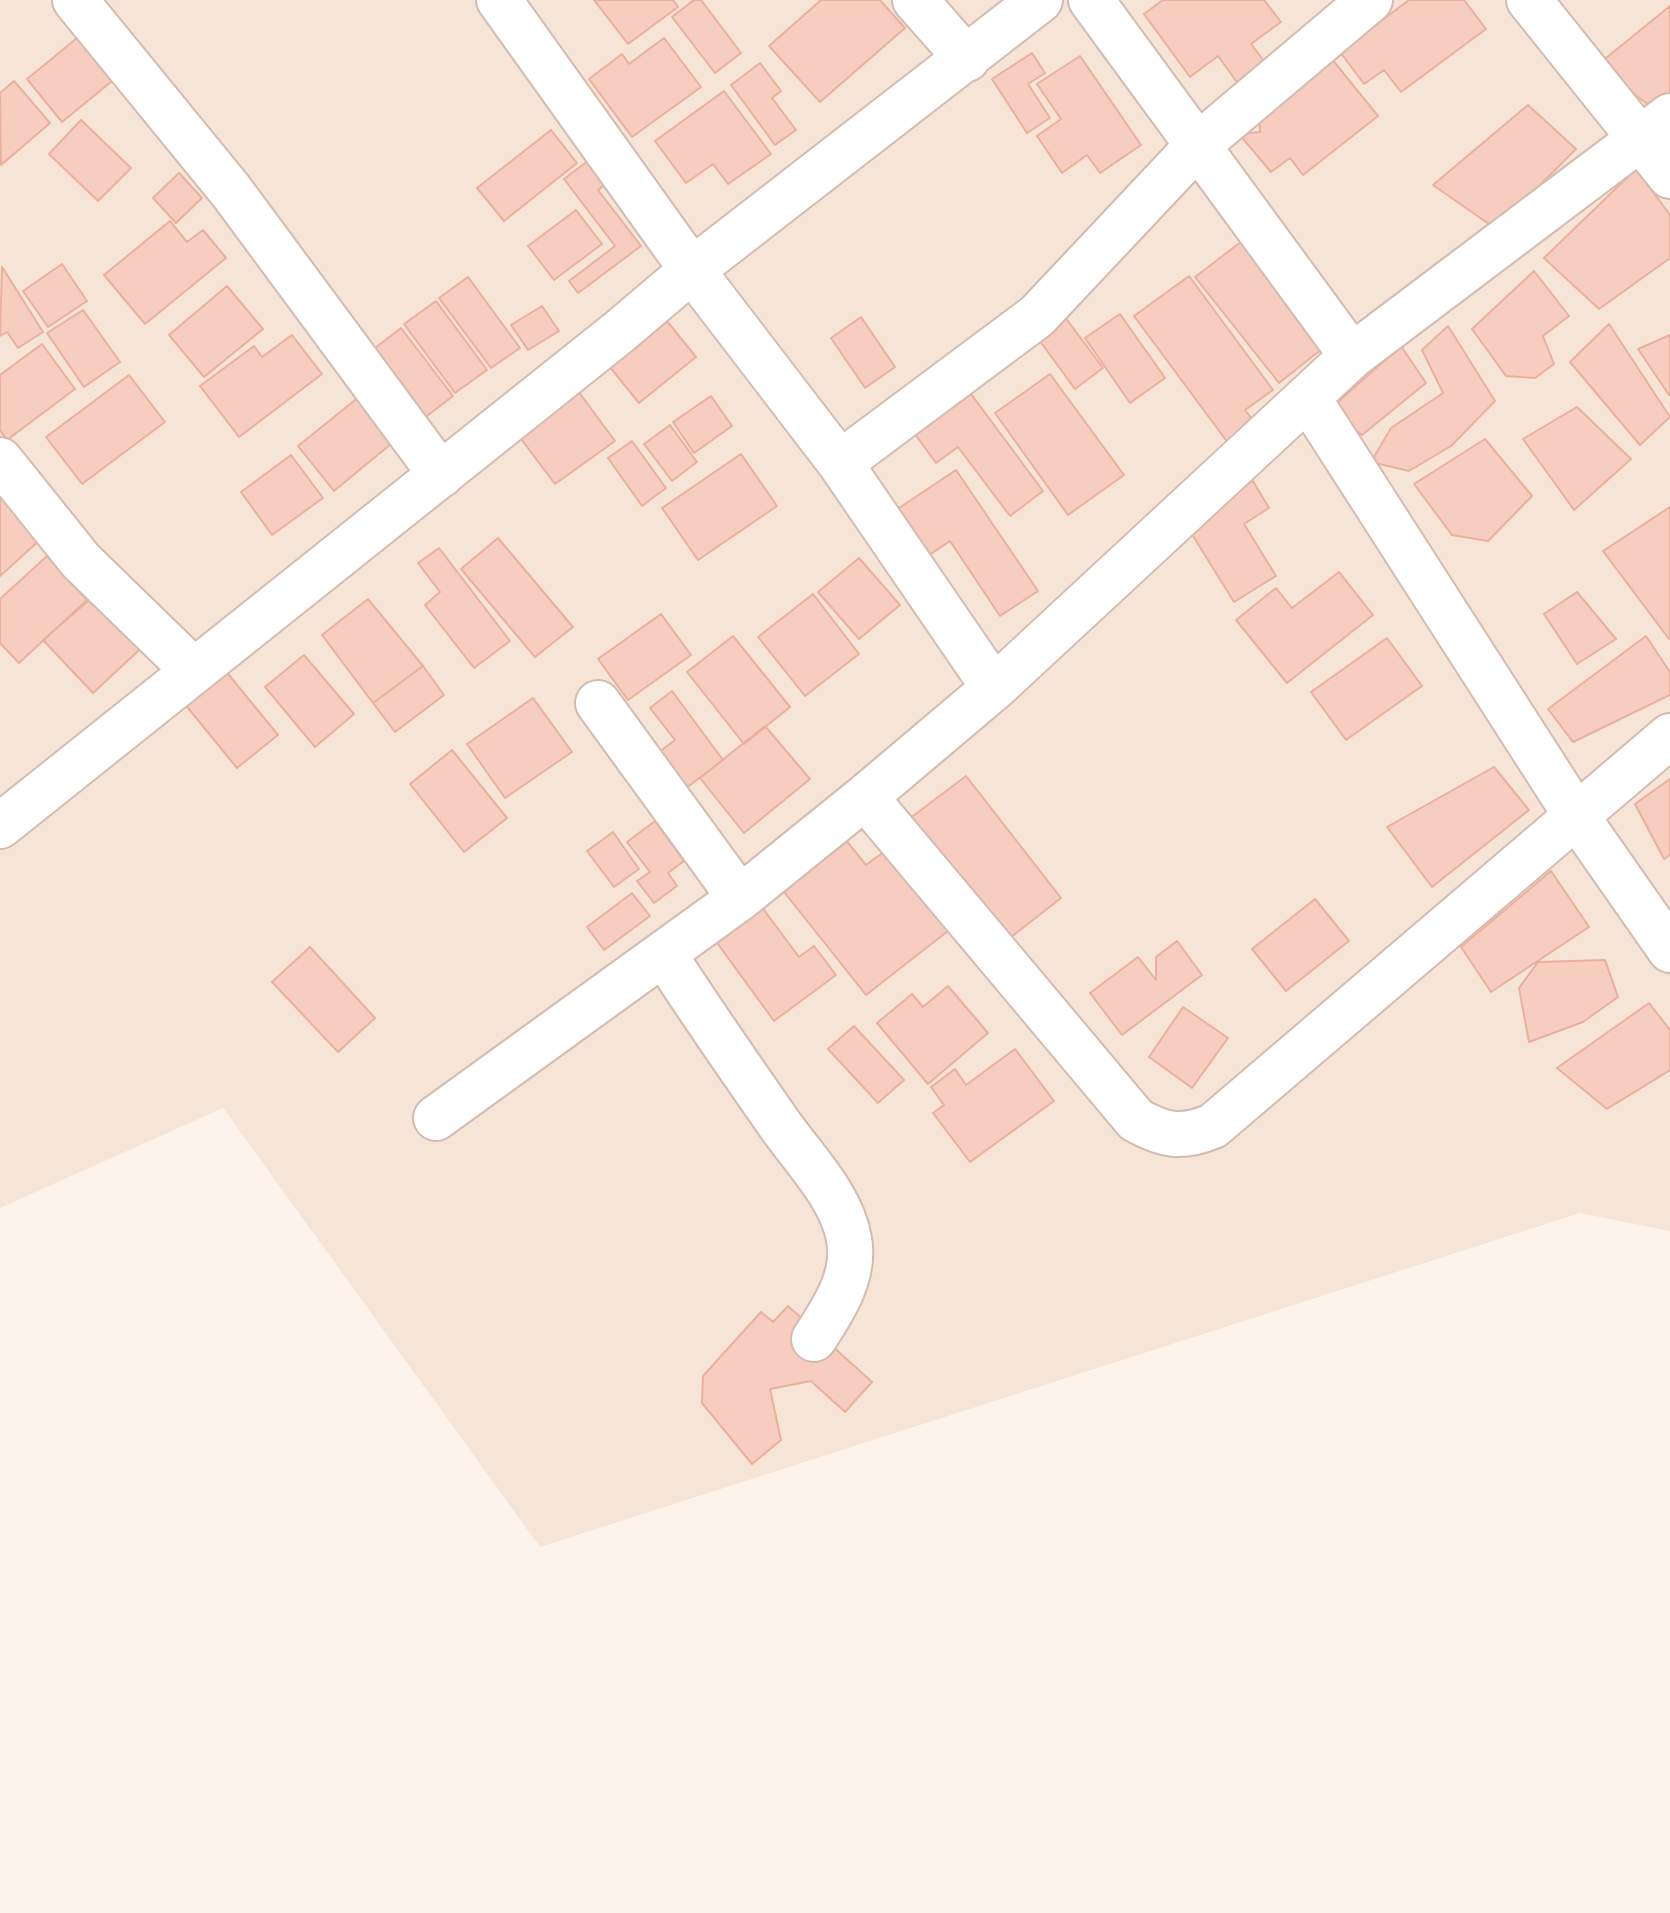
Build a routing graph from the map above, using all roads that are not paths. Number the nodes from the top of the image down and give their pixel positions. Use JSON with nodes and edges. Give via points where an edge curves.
{"nodes":[{"id":1,"x":75,"y":0,"type":"edge"},
{"id":2,"x":499,"y":0,"type":"edge"},
{"id":3,"x":915,"y":0,"type":"edge"},
{"id":4,"x":1040,"y":0,"type":"edge"},
{"id":5,"x":1091,"y":0,"type":"edge"},
{"id":6,"x":1370,"y":0,"type":"edge"},
{"id":7,"x":1529,"y":0,"type":"edge"},
{"id":8,"x":967,"y":59,"type":"junction"},
{"id":9,"x":1655,"y":127,"type":"edge"},
{"id":10,"x":1197,"y":146,"type":"junction"},
{"id":11,"x":1670,"y":176,"type":"edge"},
{"id":12,"x":692,"y":270,"type":"junction"},
{"id":13,"x":1352,"y":356,"type":"junction"},
{"id":14,"x":1308,"y":398,"type":"junction"},
{"id":15,"x":0,"y":460,"type":"edge"},
{"id":16,"x":840,"y":463,"type":"junction"},
{"id":17,"x":441,"y":475,"type":"junction"},
{"id":18,"x":193,"y":670,"type":"junction"},
{"id":19,"x":994,"y":688,"type":"junction"},
{"id":20,"x":598,"y":703,"type":"dead end"},
{"id":21,"x":1670,"y":736,"type":"edge"},
{"id":22,"x":865,"y":797,"type":"junction"},
{"id":23,"x":1575,"y":814,"type":"junction"},
{"id":24,"x":0,"y":826,"type":"edge"},
{"id":25,"x":740,"y":898,"type":"junction"},
{"id":26,"x":1670,"y":950,"type":"edge"},
{"id":27,"x":664,"y":954,"type":"junction"},
{"id":28,"x":436,"y":1118,"type":"dead end"},
{"id":29,"x":814,"y":1339,"type":"dead end"}],
"edges":[{"from":1,"to":17,"type":"street","via":[[231,191]]},
{"from":2,"to":12,"type":"street"},
{"from":3,"to":8,"type":"street"},
{"from":4,"to":8,"type":"street"},
{"from":5,"to":10,"type":"street"},
{"from":6,"to":10,"type":"street"},
{"from":7,"to":9,"type":"street"},
{"from":8,"to":12,"type":"street"},
{"from":9,"to":11,"type":"street"},
{"from":9,"to":13,"type":"street"},
{"from":10,"to":13,"type":"street"},
{"from":10,"to":16,"type":"street","via":[[1037,316]]},
{"from":12,"to":16,"type":"street"},
{"from":12,"to":17,"type":"street"},
{"from":13,"to":14,"type":"street"},
{"from":14,"to":19,"type":"street"},
{"from":14,"to":23,"type":"street"},
{"from":15,"to":18,"type":"street","via":[[81,561]]},
{"from":16,"to":19,"type":"street"},
{"from":17,"to":18,"type":"street"},
{"from":18,"to":24,"type":"street"},
{"from":19,"to":22,"type":"street"},
{"from":20,"to":25,"type":"street"},
{"from":21,"to":23,"type":"street"},
{"from":22,"to":23,"type":"street","via":[[1115,1098],[1136,1120],[1176,1136],[1213,1126]]},
{"from":22,"to":25,"type":"street"},
{"from":23,"to":26,"type":"street"},
{"from":25,"to":27,"type":"street"},
{"from":27,"to":28,"type":"street"},
{"from":27,"to":29,"type":"street","via":[[835,1202],[845,1227],[848,1271],[838,1303]]}]}
